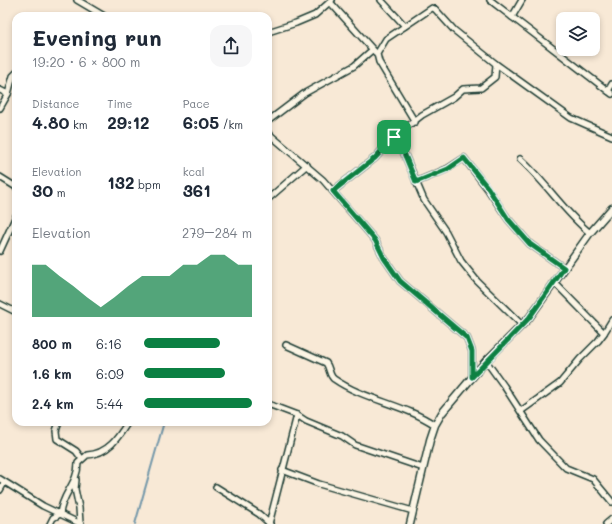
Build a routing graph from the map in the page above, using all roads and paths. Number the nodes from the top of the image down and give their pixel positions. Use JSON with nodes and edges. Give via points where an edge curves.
{"nodes":[{"id":1,"x":77,"y":0,"type":"edge"},
{"id":2,"x":381,"y":0,"type":"edge"},
{"id":3,"x":490,"y":0,"type":"edge"},
{"id":4,"x":522,"y":0,"type":"edge"},
{"id":5,"x":331,"y":1,"type":"edge"},
{"id":6,"x":86,"y":2,"type":"edge"},
{"id":7,"x":91,"y":9,"type":"junction"},
{"id":8,"x":90,"y":12,"type":"edge"},
{"id":9,"x":97,"y":12,"type":"edge"},
{"id":10,"x":512,"y":17,"type":"junction"},
{"id":11,"x":405,"y":26,"type":"junction"},
{"id":12,"x":272,"y":31,"type":"edge"},
{"id":13,"x":372,"y":50,"type":"junction"},
{"id":14,"x":377,"y":54,"type":"junction"},
{"id":15,"x":496,"y":64,"type":"junction"},
{"id":16,"x":12,"y":80,"type":"edge"},
{"id":17,"x":612,"y":84,"type":"edge"},
{"id":18,"x":0,"y":90,"type":"edge"},
{"id":19,"x":610,"y":92,"type":"edge"},
{"id":20,"x":8,"y":94,"type":"junction"},
{"id":21,"x":0,"y":108,"type":"edge"},
{"id":22,"x":272,"y":118,"type":"edge"},
{"id":23,"x":415,"y":122,"type":"junction"},
{"id":24,"x":272,"y":136,"type":"edge"},
{"id":25,"x":612,"y":136,"type":"edge"},
{"id":26,"x":394,"y":137,"type":"junction"},
{"id":27,"x":520,"y":159,"type":"dead end"},
{"id":28,"x":307,"y":165,"type":"junction"},
{"id":29,"x":0,"y":177,"type":"edge"},
{"id":30,"x":416,"y":182,"type":"junction"},
{"id":31,"x":12,"y":184,"type":"edge"},
{"id":32,"x":333,"y":191,"type":"junction"},
{"id":33,"x":272,"y":196,"type":"edge"},
{"id":34,"x":612,"y":208,"type":"edge"},
{"id":35,"x":12,"y":228,"type":"edge"},
{"id":36,"x":590,"y":233,"type":"junction"},
{"id":37,"x":0,"y":251,"type":"edge"},
{"id":38,"x":564,"y":268,"type":"junction"},
{"id":39,"x":554,"y":282,"type":"junction"},
{"id":40,"x":0,"y":304,"type":"edge"},
{"id":41,"x":12,"y":310,"type":"edge"},
{"id":42,"x":612,"y":320,"type":"edge"},
{"id":43,"x":522,"y":325,"type":"junction"},
{"id":44,"x":604,"y":332,"type":"junction"},
{"id":45,"x":286,"y":345,"type":"dead end"},
{"id":46,"x":486,"y":361,"type":"junction"},
{"id":47,"x":472,"y":377,"type":"junction"},
{"id":48,"x":272,"y":406,"type":"edge"},
{"id":49,"x":521,"y":411,"type":"junction"},
{"id":50,"x":297,"y":415,"type":"junction"},
{"id":51,"x":435,"y":425,"type":"junction"},
{"id":52,"x":58,"y":426,"type":"edge"},
{"id":53,"x":125,"y":426,"type":"edge"},
{"id":54,"x":82,"y":459,"type":"junction"},
{"id":55,"x":423,"y":468,"type":"junction"},
{"id":56,"x":282,"y":470,"type":"junction"},
{"id":57,"x":75,"y":479,"type":"junction"},
{"id":58,"x":2,"y":481,"type":"edge"},
{"id":59,"x":216,"y":487,"type":"dead end"},
{"id":60,"x":0,"y":490,"type":"edge"},
{"id":61,"x":612,"y":502,"type":"edge"},
{"id":62,"x":413,"y":511,"type":"junction"},
{"id":63,"x":60,"y":514,"type":"junction"},
{"id":64,"x":612,"y":519,"type":"edge"},
{"id":65,"x":50,"y":524,"type":"edge"},
{"id":66,"x":81,"y":524,"type":"edge"},
{"id":67,"x":269,"y":524,"type":"edge"},
{"id":68,"x":410,"y":524,"type":"edge"},
{"id":69,"x":606,"y":524,"type":"edge"}],
"edges":[{"from":1,"to":6,"type":"street"},
{"from":2,"to":11,"type":"street"},
{"from":3,"to":10,"type":"street"},
{"from":4,"to":10,"type":"street"},
{"from":5,"to":12,"type":"street","via":[[315,15]]},
{"from":5,"to":13,"type":"street"},
{"from":6,"to":7,"type":"street"},
{"from":7,"to":8,"type":"street"},
{"from":7,"to":9,"type":"street"},
{"from":10,"to":19,"type":"street"},
{"from":11,"to":14,"type":"street","via":[[386,39]]},
{"from":11,"to":15,"type":"street","via":[[430,9],[435,9],[454,30]]},
{"from":13,"to":14,"type":"street"},
{"from":13,"to":22,"type":"street","via":[[354,66],[305,93]]},
{"from":14,"to":23,"type":"street","via":[[379,62]]},
{"from":15,"to":23,"type":"street","via":[[495,77],[486,85],[475,89],[463,89],[454,98],[422,115]]},
{"from":15,"to":25,"type":"street","via":[[571,118]]},
{"from":16,"to":20,"type":"street"},
{"from":17,"to":19,"type":"street"},
{"from":18,"to":20,"type":"street"},
{"from":20,"to":21,"type":"street"},
{"from":23,"to":26,"type":"street"},
{"from":24,"to":28,"type":"street"},
{"from":26,"to":30,"type":"street"},
{"from":26,"to":32,"type":"street","via":[[375,158]]},
{"from":27,"to":36,"type":"street","via":[[539,177],[573,219]]},
{"from":28,"to":32,"type":"street"},
{"from":28,"to":33,"type":"street"},
{"from":29,"to":31,"type":"street"},
{"from":30,"to":38,"type":"street","via":[[448,169],[464,158],[508,219],[530,244]]},
{"from":30,"to":43,"type":"street","via":[[461,261],[477,281]]},
{"from":32,"to":47,"type":"street","via":[[375,240],[400,281],[467,338],[472,351]]},
{"from":34,"to":36,"type":"street"},
{"from":35,"to":37,"type":"street"},
{"from":36,"to":38,"type":"street"},
{"from":38,"to":39,"type":"street"},
{"from":39,"to":43,"type":"street"},
{"from":39,"to":44,"type":"street"},
{"from":40,"to":41,"type":"street"},
{"from":42,"to":44,"type":"street"},
{"from":43,"to":46,"type":"street"},
{"from":44,"to":49,"type":"street","via":[[560,383]]},
{"from":45,"to":51,"type":"street","via":[[326,363],[333,379],[363,394],[425,418]]},
{"from":46,"to":47,"type":"street"},
{"from":46,"to":49,"type":"street"},
{"from":47,"to":51,"type":"street"},
{"from":48,"to":50,"type":"street"},
{"from":49,"to":61,"type":"street","via":[[539,440],[566,468],[592,479]]},
{"from":50,"to":55,"type":"street","via":[[342,436],[355,446]]},
{"from":50,"to":56,"type":"street"},
{"from":51,"to":55,"type":"street"},
{"from":52,"to":54,"type":"street","via":[[57,439],[76,451]]},
{"from":53,"to":54,"type":"street","via":[[105,451],[87,455]]},
{"from":54,"to":57,"type":"street","via":[[78,464],[78,475]]},
{"from":55,"to":62,"type":"street"},
{"from":56,"to":62,"type":"street","via":[[319,484]]},
{"from":56,"to":67,"type":"street"},
{"from":57,"to":63,"type":"street","via":[[61,502]]},
{"from":57,"to":66,"type":"street","via":[[77,482],[74,489]]},
{"from":58,"to":60,"type":"street"},
{"from":58,"to":63,"type":"street"},
{"from":59,"to":67,"type":"street"},
{"from":62,"to":68,"type":"street"},
{"from":63,"to":65,"type":"street","via":[[53,518]]},
{"from":63,"to":66,"type":"street"},
{"from":64,"to":69,"type":"street"}]}
